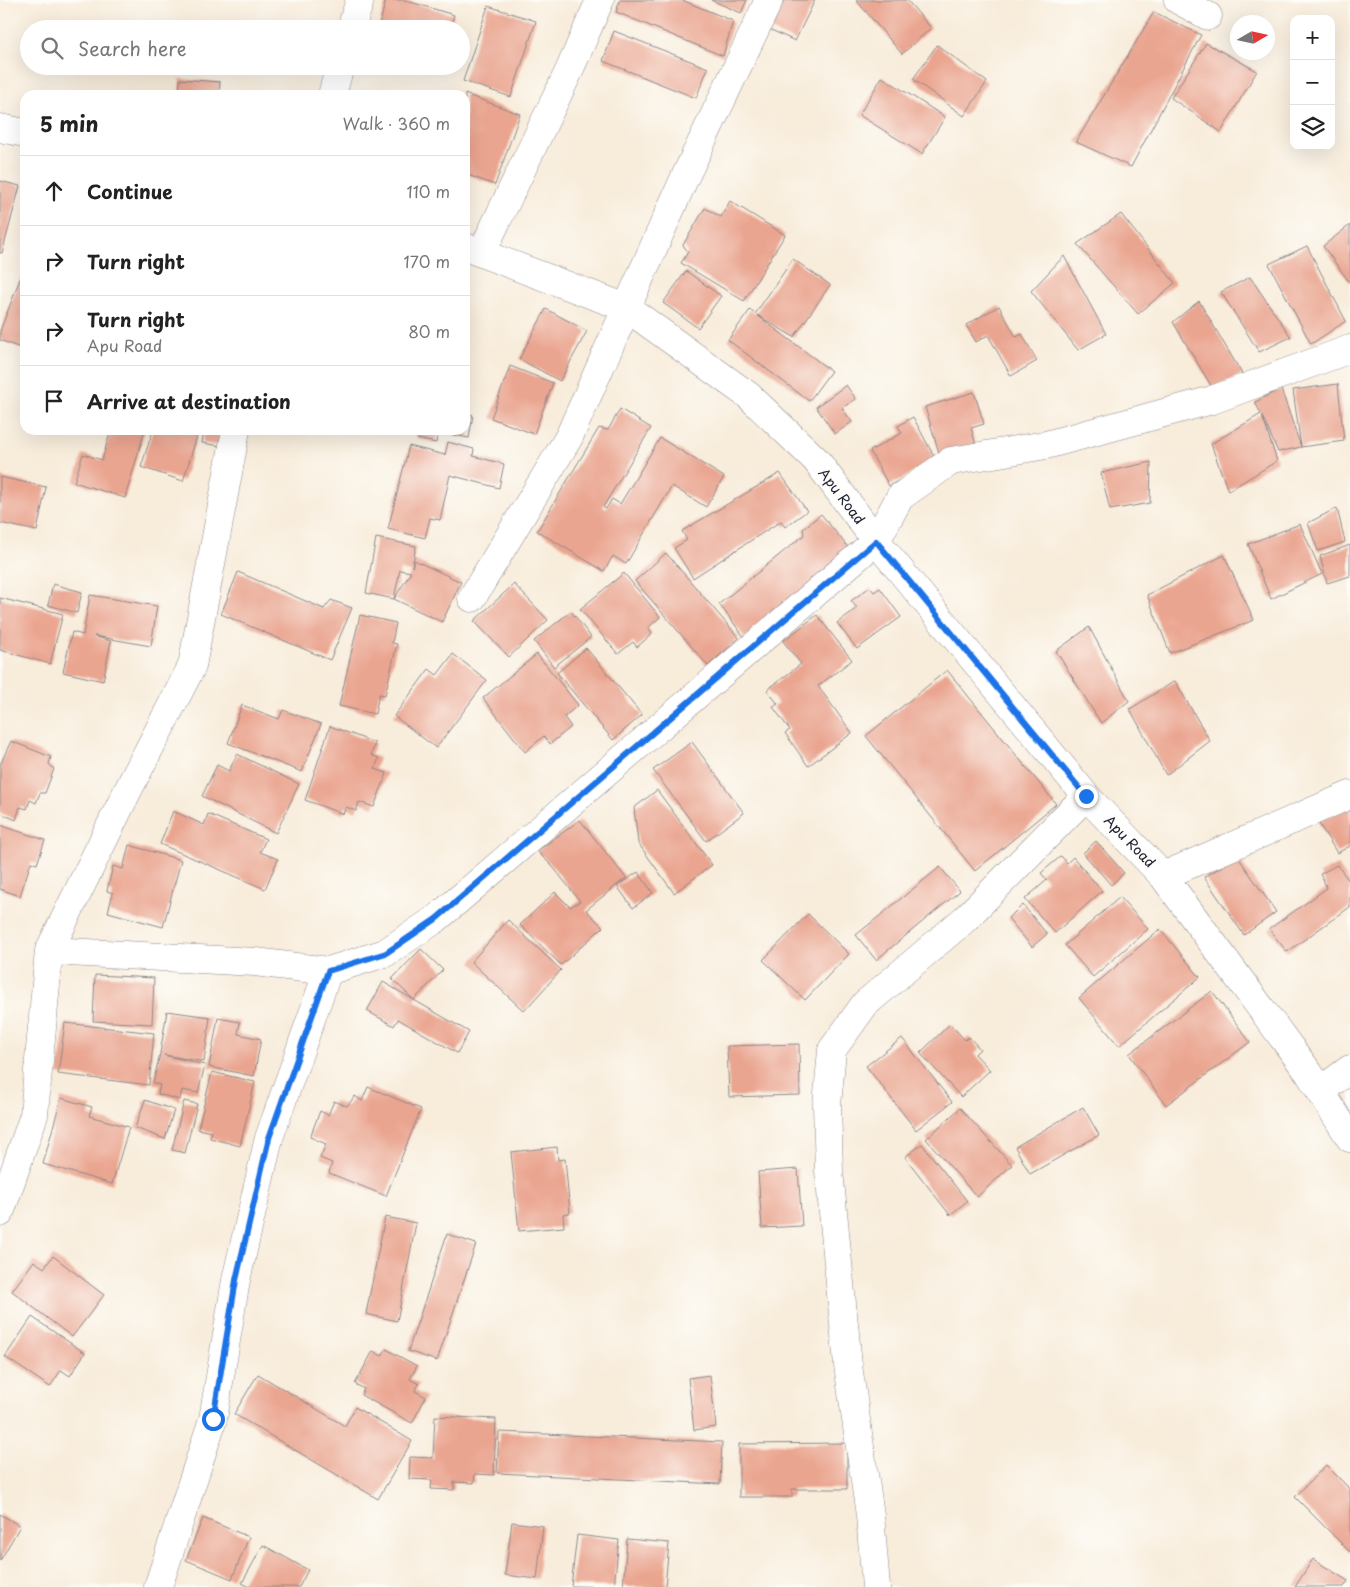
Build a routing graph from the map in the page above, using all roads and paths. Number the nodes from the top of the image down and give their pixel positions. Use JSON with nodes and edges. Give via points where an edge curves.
{"nodes":[{"id":1,"x":360,"y":0,"type":"edge"},
{"id":2,"x":600,"y":0,"type":"edge"},
{"id":3,"x":769,"y":0,"type":"edge"},
{"id":4,"x":1178,"y":0,"type":"edge"},
{"id":5,"x":1208,"y":16,"type":"dead end"},
{"id":6,"x":354,"y":20,"type":"edge"},
{"id":7,"x":338,"y":75,"type":"edge"},
{"id":8,"x":333,"y":90,"type":"edge"},
{"id":9,"x":0,"y":128,"type":"edge"},
{"id":10,"x":20,"y":132,"type":"edge"},
{"id":11,"x":473,"y":249,"type":"edge"},
{"id":12,"x":627,"y":308,"type":"junction"},
{"id":13,"x":1350,"y":349,"type":"edge"},
{"id":14,"x":235,"y":435,"type":"edge"},
{"id":15,"x":876,"y":541,"type":"junction"},
{"id":16,"x":472,"y":598,"type":"dead end"},
{"id":17,"x":1350,"y":795,"type":"edge"},
{"id":18,"x":1086,"y":796,"type":"junction"},
{"id":19,"x":1162,"y":876,"type":"junction"},
{"id":20,"x":49,"y":951,"type":"junction"},
{"id":21,"x":328,"y":971,"type":"junction"},
{"id":22,"x":1350,"y":1069,"type":"edge"},
{"id":23,"x":1320,"y":1090,"type":"junction"},
{"id":24,"x":1350,"y":1138,"type":"edge"},
{"id":25,"x":0,"y":1213,"type":"edge"},
{"id":26,"x":158,"y":1587,"type":"edge"},
{"id":27,"x":876,"y":1587,"type":"edge"}],
"edges":[{"from":1,"to":6,"type":"street"},
{"from":2,"to":11,"type":"street","via":[[569,71]]},
{"from":3,"to":12,"type":"street"},
{"from":4,"to":5,"type":"street"},
{"from":7,"to":8,"type":"street"},
{"from":9,"to":10,"type":"street"},
{"from":11,"to":12,"type":"street","name":"Apu Road"},
{"from":12,"to":15,"type":"street","name":"Apu Road","via":[[749,396],[816,460]]},
{"from":12,"to":16,"type":"street","via":[[569,437]]},
{"from":13,"to":15,"type":"street","via":[[1212,400],[1046,444],[951,461],[900,497]]},
{"from":14,"to":20,"type":"street","via":[[192,666]]},
{"from":15,"to":18,"type":"street","name":"Apu Road"},
{"from":15,"to":21,"type":"street","via":[[436,919],[386,953]]},
{"from":17,"to":19,"type":"street"},
{"from":18,"to":19,"type":"street","name":"Apu Road"},
{"from":18,"to":27,"type":"street","via":[[965,919],[865,1004],[832,1050],[826,1104],[829,1171],[848,1365],[870,1515]]},
{"from":19,"to":23,"type":"street","name":"Apu Road"},
{"from":20,"to":21,"type":"street","via":[[256,962]]},
{"from":20,"to":25,"type":"street","via":[[34,1115]]},
{"from":21,"to":26,"type":"street","via":[[269,1138],[236,1280],[213,1419]]},
{"from":22,"to":23,"type":"street"},
{"from":23,"to":24,"type":"street","name":"Apu Road"}]}
